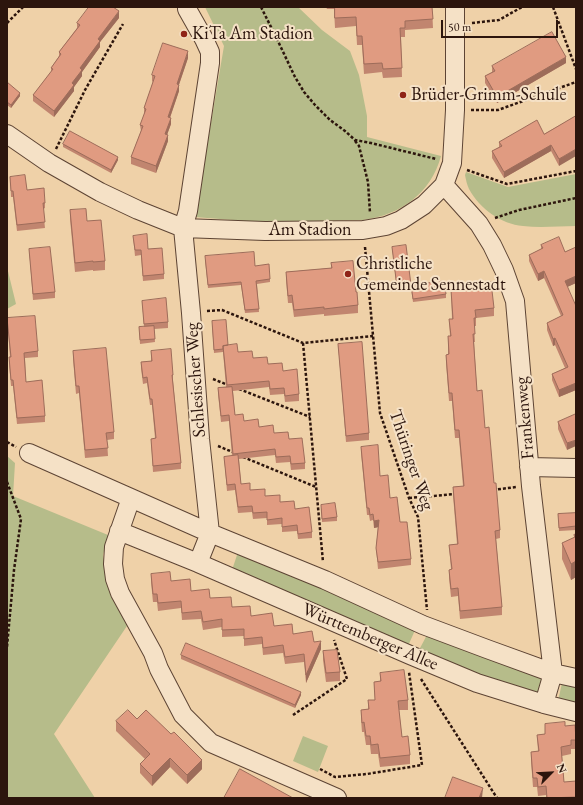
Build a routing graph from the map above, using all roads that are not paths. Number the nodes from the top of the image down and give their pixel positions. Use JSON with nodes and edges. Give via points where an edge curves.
{"nodes":[{"id":1,"x":455,"y":7,"type":"edge"},
{"id":2,"x":187,"y":9,"type":"dead end"},
{"id":3,"x":7,"y":134,"type":"edge"},
{"id":4,"x":444,"y":185,"type":"junction"},
{"id":5,"x":184,"y":228,"type":"junction"},
{"id":6,"x":29,"y":453,"type":"dead end"},
{"id":7,"x":529,"y":467,"type":"junction"},
{"id":8,"x":576,"y":468,"type":"edge"},
{"id":9,"x":131,"y":498,"type":"junction"},
{"id":10,"x":119,"y":531,"type":"junction"},
{"id":11,"x":210,"y":532,"type":"junction"},
{"id":12,"x":198,"y":563,"type":"junction"},
{"id":13,"x":552,"y":673,"type":"junction"},
{"id":14,"x":576,"y":678,"type":"edge"},
{"id":15,"x":544,"y":704,"type":"junction"},
{"id":16,"x":576,"y":712,"type":"edge"},
{"id":17,"x":337,"y":798,"type":"edge"}],
"edges":[{"from":1,"to":4,"type":"street","name":"Am Stadion","via":[[452,163]]},
{"from":2,"to":5,"type":"street","name":"Schlesischer Weg","via":[[210,52],[210,62]]},
{"from":3,"to":5,"type":"street","name":"Am Stadion","via":[[100,192]]},
{"from":4,"to":5,"type":"street","name":"Am Stadion","via":[[424,205],[401,220],[367,230],[265,231]]},
{"from":4,"to":7,"type":"street","name":"Frankenweg","via":[[479,224],[492,245],[515,301]]},
{"from":5,"to":11,"type":"street","name":"Schlesischer Weg","via":[[200,439]]},
{"from":6,"to":9,"type":"street","name":"Württemberger Allee"},
{"from":7,"to":8,"type":"street"},
{"from":7,"to":13,"type":"street","name":"Frankenweg"},
{"from":9,"to":10,"type":"street"},
{"from":9,"to":11,"type":"street","name":"Württemberger Allee"},
{"from":10,"to":12,"type":"street","name":"Württemberger Allee"},
{"from":10,"to":17,"type":"street","via":[[114,547],[115,579],[183,715],[212,743]]},
{"from":11,"to":12,"type":"street"},
{"from":11,"to":13,"type":"street","name":"Württemberger Allee","via":[[325,580],[423,625]]},
{"from":12,"to":15,"type":"street","name":"Württemberger Allee","via":[[476,683]]},
{"from":13,"to":14,"type":"street","name":"Württemberger Allee"},
{"from":13,"to":15,"type":"street"},
{"from":15,"to":16,"type":"street","name":"Württemberger Allee"}]}
